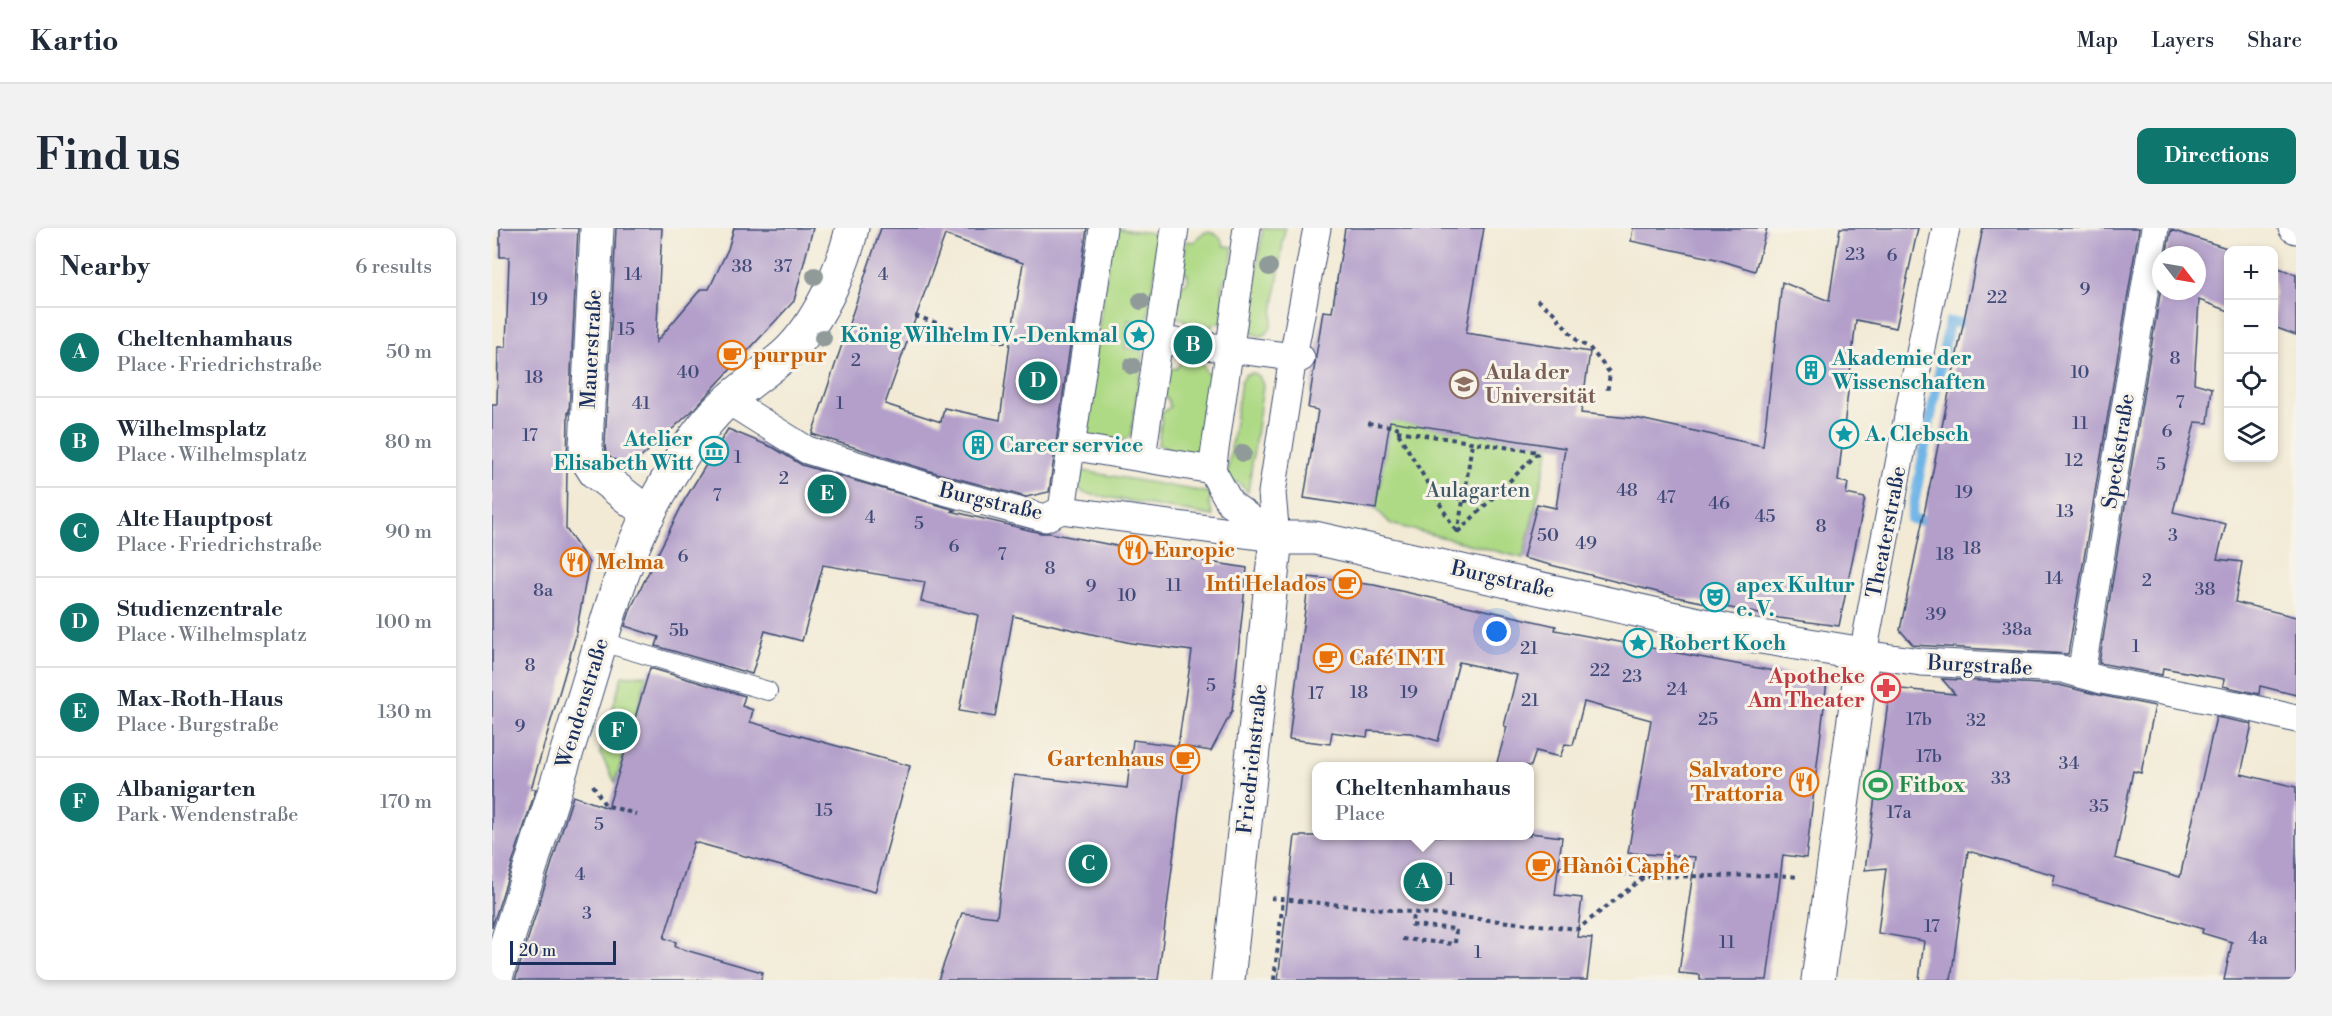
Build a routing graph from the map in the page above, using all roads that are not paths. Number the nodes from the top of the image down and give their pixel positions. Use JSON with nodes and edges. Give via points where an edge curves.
{"nodes":[{"id":1,"x":597,"y":228,"type":"edge"},
{"id":2,"x":852,"y":228,"type":"edge"},
{"id":3,"x":1103,"y":228,"type":"edge"},
{"id":4,"x":1175,"y":228,"type":"edge"},
{"id":5,"x":1247,"y":228,"type":"edge"},
{"id":6,"x":1317,"y":228,"type":"edge"},
{"id":7,"x":1946,"y":228,"type":"edge"},
{"id":8,"x":2155,"y":228,"type":"edge"},
{"id":9,"x":2292,"y":228,"type":"edge"},
{"id":10,"x":2296,"y":230,"type":"edge"},
{"id":11,"x":1159,"y":340,"type":"junction"},
{"id":12,"x":1230,"y":349,"type":"junction"},
{"id":13,"x":1297,"y":357,"type":"junction"},
{"id":14,"x":727,"y":400,"type":"junction"},
{"id":15,"x":1070,"y":446,"type":"junction"},
{"id":16,"x":1142,"y":458,"type":"junction"},
{"id":17,"x":1212,"y":470,"type":"junction"},
{"id":18,"x":1062,"y":510,"type":"junction"},
{"id":19,"x":649,"y":513,"type":"junction"},
{"id":20,"x":1276,"y":538,"type":"junction"},
{"id":21,"x":602,"y":642,"type":"junction"},
{"id":22,"x":1863,"y":654,"type":"junction"},
{"id":23,"x":2081,"y":674,"type":"junction"},
{"id":24,"x":768,"y":691,"type":"dead end"},
{"id":25,"x":2296,"y":719,"type":"edge"},
{"id":26,"x":495,"y":980,"type":"edge"},
{"id":27,"x":1228,"y":980,"type":"edge"},
{"id":28,"x":1818,"y":980,"type":"edge"}],
"edges":[{"from":1,"to":19,"type":"street","name":"Mauerstraße","via":[[588,461],[595,472]]},
{"from":2,"to":14,"type":"street","name":"Wendenstraße","via":[[830,289],[809,327],[787,353]]},
{"from":3,"to":15,"type":"street"},
{"from":4,"to":11,"type":"street"},
{"from":5,"to":12,"type":"street"},
{"from":6,"to":13,"type":"street"},
{"from":7,"to":22,"type":"street","name":"Theaterstraße"},
{"from":8,"to":23,"type":"street","name":"Speckstraße"},
{"from":9,"to":10,"type":"street"},
{"from":11,"to":12,"type":"street"},
{"from":11,"to":16,"type":"street"},
{"from":12,"to":13,"type":"street"},
{"from":12,"to":17,"type":"street"},
{"from":13,"to":20,"type":"street","via":[[1272,493]]},
{"from":14,"to":18,"type":"street","name":"Burgstraße","via":[[807,450],[1045,518]]},
{"from":14,"to":19,"type":"street","name":"Wendenstraße","via":[[695,438]]},
{"from":15,"to":16,"type":"street"},
{"from":15,"to":18,"type":"street"},
{"from":16,"to":17,"type":"street"},
{"from":17,"to":20,"type":"street","via":[[1230,503]]},
{"from":18,"to":20,"type":"street","name":"Burgstraße"},
{"from":19,"to":21,"type":"street","name":"Wendenstraße","via":[[620,582]]},
{"from":20,"to":22,"type":"street","name":"Burgstraße","via":[[1315,538],[1743,634]]},
{"from":20,"to":27,"type":"street","name":"Friedrichstraße"},
{"from":21,"to":24,"type":"lane"},
{"from":21,"to":26,"type":"street","name":"Wendenstraße"},
{"from":22,"to":23,"type":"street","name":"Burgstraße","via":[[1921,662],[2062,669]]},
{"from":22,"to":28,"type":"street","name":"Theaterstraße"},
{"from":23,"to":25,"type":"street","name":"Burgstraße"}]}
